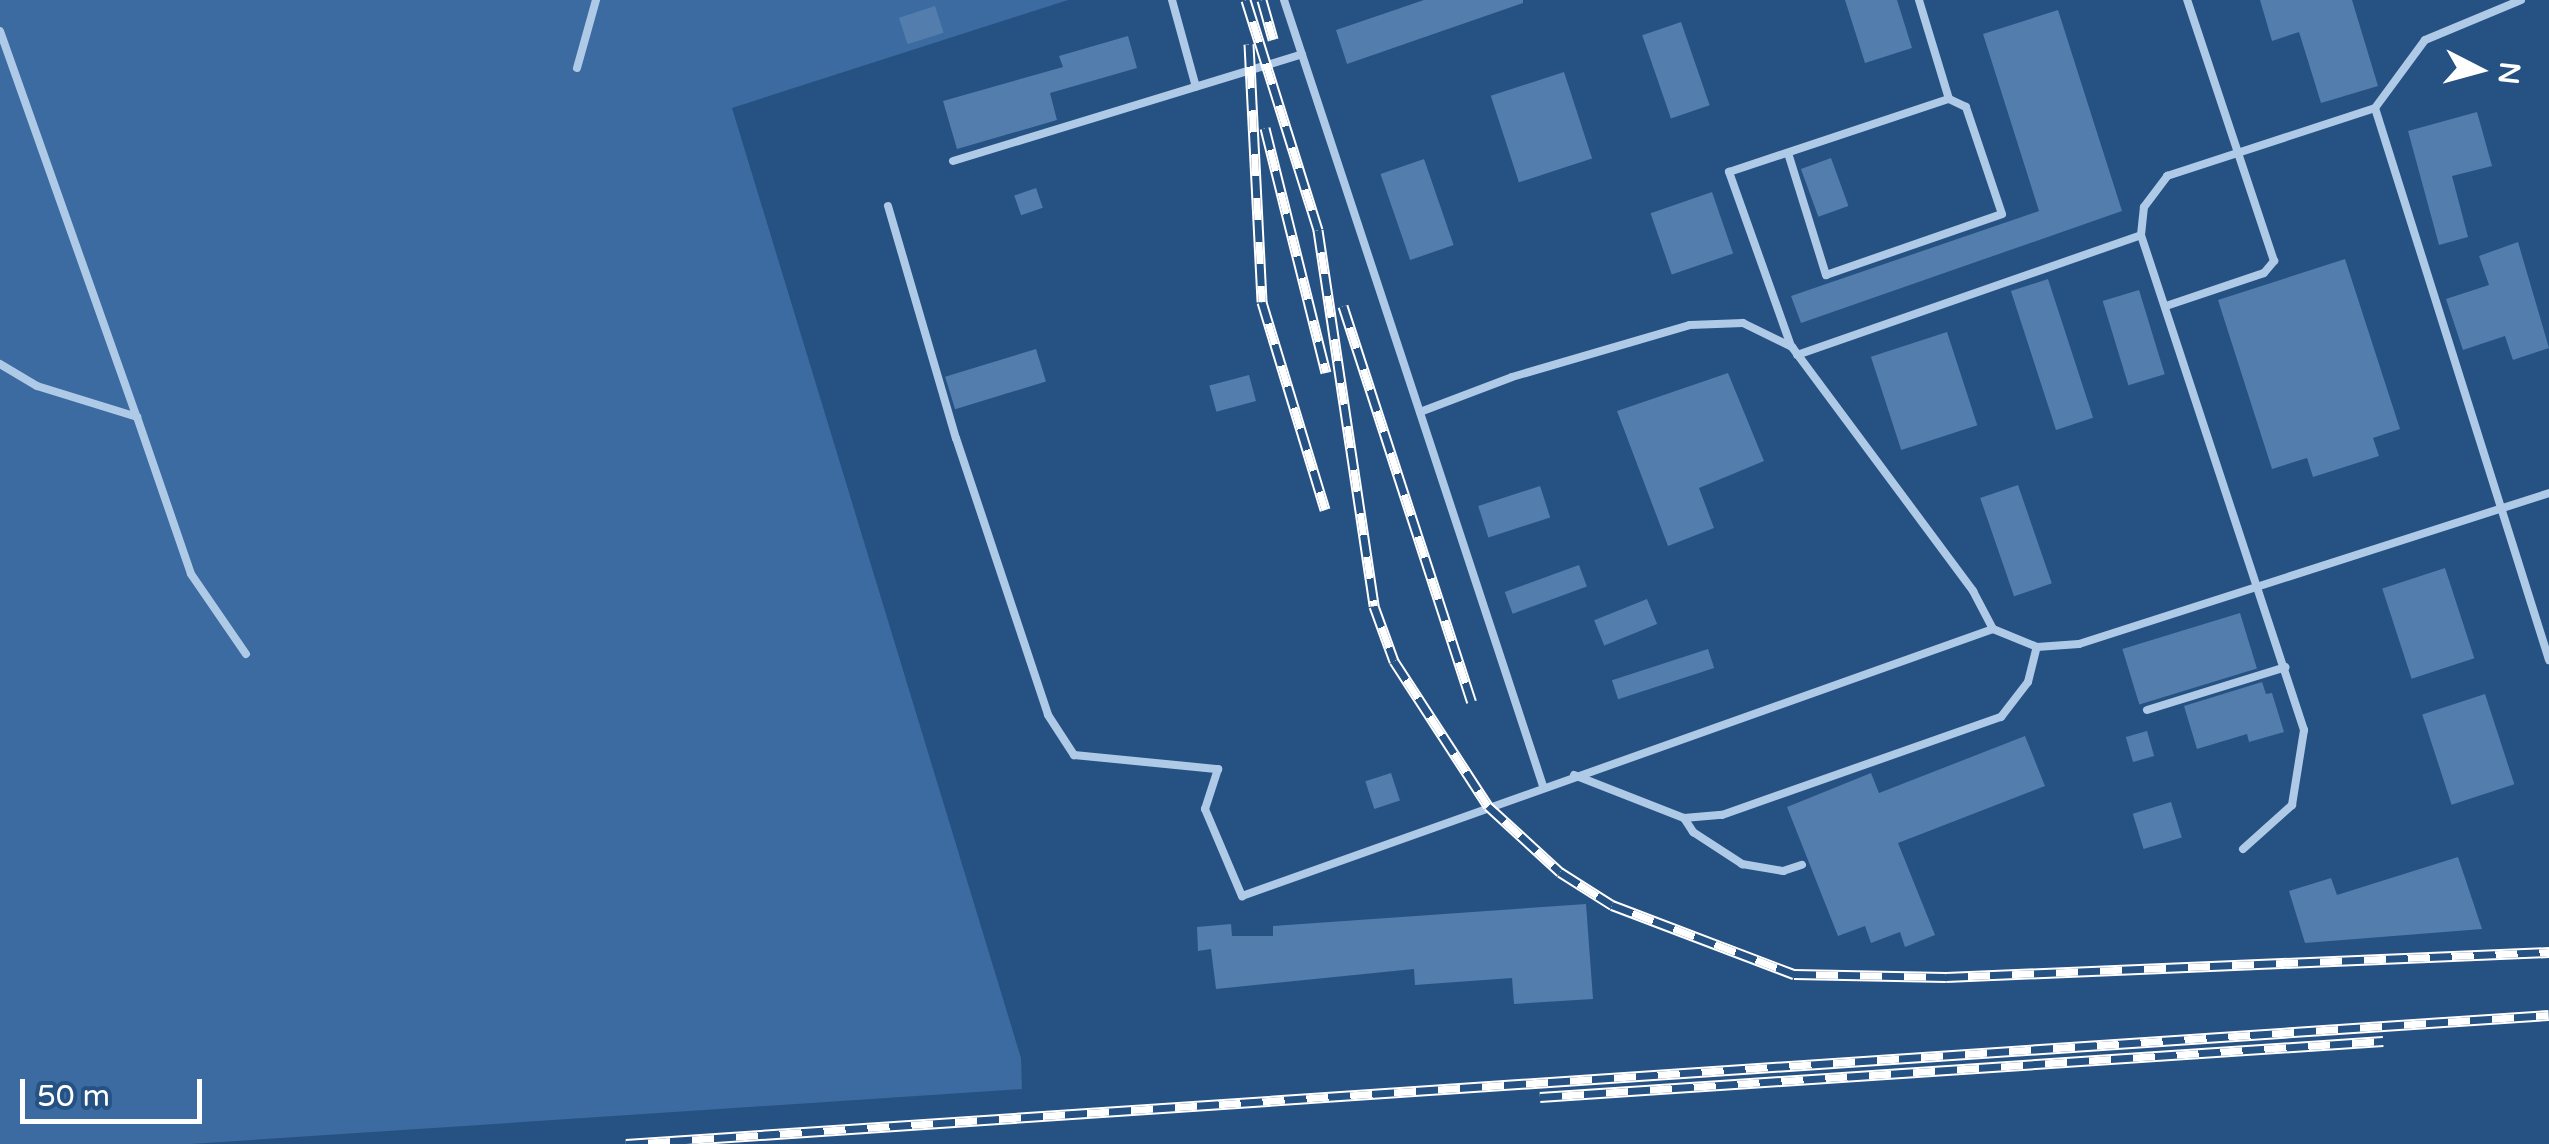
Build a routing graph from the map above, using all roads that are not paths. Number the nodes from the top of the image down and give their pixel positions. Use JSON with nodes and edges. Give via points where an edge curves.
{"nodes":[{"id":1,"x":596,"y":0,"type":"edge"},
{"id":2,"x":1172,"y":0,"type":"edge"},
{"id":3,"x":1284,"y":0,"type":"edge"},
{"id":4,"x":1918,"y":0,"type":"edge"},
{"id":5,"x":2187,"y":0,"type":"edge"},
{"id":6,"x":2522,"y":0,"type":"edge"},
{"id":7,"x":0,"y":32,"type":"edge"},
{"id":8,"x":1302,"y":54,"type":"junction"},
{"id":9,"x":577,"y":68,"type":"dead end"},
{"id":10,"x":1196,"y":86,"type":"junction"},
{"id":11,"x":1949,"y":99,"type":"junction"},
{"id":12,"x":2375,"y":108,"type":"junction"},
{"id":13,"x":2242,"y":151,"type":"junction"},
{"id":14,"x":1788,"y":153,"type":"junction"},
{"id":15,"x":953,"y":161,"type":"dead end"},
{"id":16,"x":888,"y":206,"type":"dead end"},
{"id":17,"x":2142,"y":235,"type":"junction"},
{"id":18,"x":2166,"y":306,"type":"junction"},
{"id":19,"x":1794,"y":351,"type":"junction"},
{"id":20,"x":0,"y":364,"type":"edge"},
{"id":21,"x":1420,"y":412,"type":"junction"},
{"id":22,"x":137,"y":418,"type":"junction"},
{"id":23,"x":2549,"y":493,"type":"edge"},
{"id":24,"x":2498,"y":507,"type":"junction"},
{"id":25,"x":2262,"y":586,"type":"junction"},
{"id":26,"x":1993,"y":628,"type":"junction"},
{"id":27,"x":2037,"y":646,"type":"junction"},
{"id":28,"x":246,"y":654,"type":"dead end"},
{"id":29,"x":2549,"y":660,"type":"edge"},
{"id":30,"x":2286,"y":667,"type":"junction"},
{"id":31,"x":2147,"y":710,"type":"dead end"},
{"id":32,"x":1574,"y":775,"type":"junction"},
{"id":33,"x":1544,"y":786,"type":"junction"},
{"id":34,"x":1684,"y":818,"type":"junction"},
{"id":35,"x":2244,"y":849,"type":"dead end"},
{"id":36,"x":1802,"y":865,"type":"dead end"}],
"edges":[{"from":1,"to":9,"type":"lane"},
{"from":2,"to":10,"type":"lane"},
{"from":3,"to":8,"type":"lane"},
{"from":4,"to":11,"type":"lane"},
{"from":5,"to":13,"type":"lane"},
{"from":6,"to":12,"type":"lane","via":[[2425,40]]},
{"from":7,"to":22,"type":"lane"},
{"from":8,"to":10,"type":"lane"},
{"from":8,"to":21,"type":"lane"},
{"from":10,"to":15,"type":"lane"},
{"from":11,"to":14,"type":"lane"},
{"from":11,"to":14,"type":"lane","via":[[1966,106],[2002,214],[1826,275]]},
{"from":12,"to":13,"type":"lane"},
{"from":12,"to":24,"type":"lane"},
{"from":13,"to":17,"type":"lane","via":[[2166,176],[2144,207]]},
{"from":13,"to":18,"type":"lane","via":[[2274,261],[2264,273]]},
{"from":14,"to":19,"type":"lane","via":[[1729,172]]},
{"from":16,"to":33,"type":"lane","via":[[1048,715],[1074,755],[1218,769],[1205,809],[1242,896]]},
{"from":17,"to":18,"type":"lane"},
{"from":17,"to":19,"type":"lane"},
{"from":18,"to":25,"type":"lane"},
{"from":19,"to":21,"type":"lane","via":[[1743,324],[1690,325],[1512,377]]},
{"from":19,"to":26,"type":"lane","via":[[1973,591]]},
{"from":20,"to":22,"type":"lane","via":[[37,386]]},
{"from":21,"to":33,"type":"lane"},
{"from":22,"to":28,"type":"lane","via":[[191,574]]},
{"from":23,"to":24,"type":"lane"},
{"from":24,"to":25,"type":"lane"},
{"from":24,"to":29,"type":"lane"},
{"from":25,"to":27,"type":"lane","via":[[2079,644]]},
{"from":25,"to":30,"type":"lane"},
{"from":26,"to":27,"type":"lane"},
{"from":26,"to":32,"type":"lane","via":[[1637,759]]},
{"from":27,"to":34,"type":"lane","via":[[2028,682],[2001,717],[1722,815]]},
{"from":30,"to":31,"type":"lane"},
{"from":30,"to":35,"type":"lane","via":[[2304,730],[2303,764],[2292,806]]},
{"from":32,"to":33,"type":"lane"},
{"from":32,"to":34,"type":"lane"},
{"from":34,"to":36,"type":"lane","via":[[1693,832],[1742,864],[1772,871]]}]}
